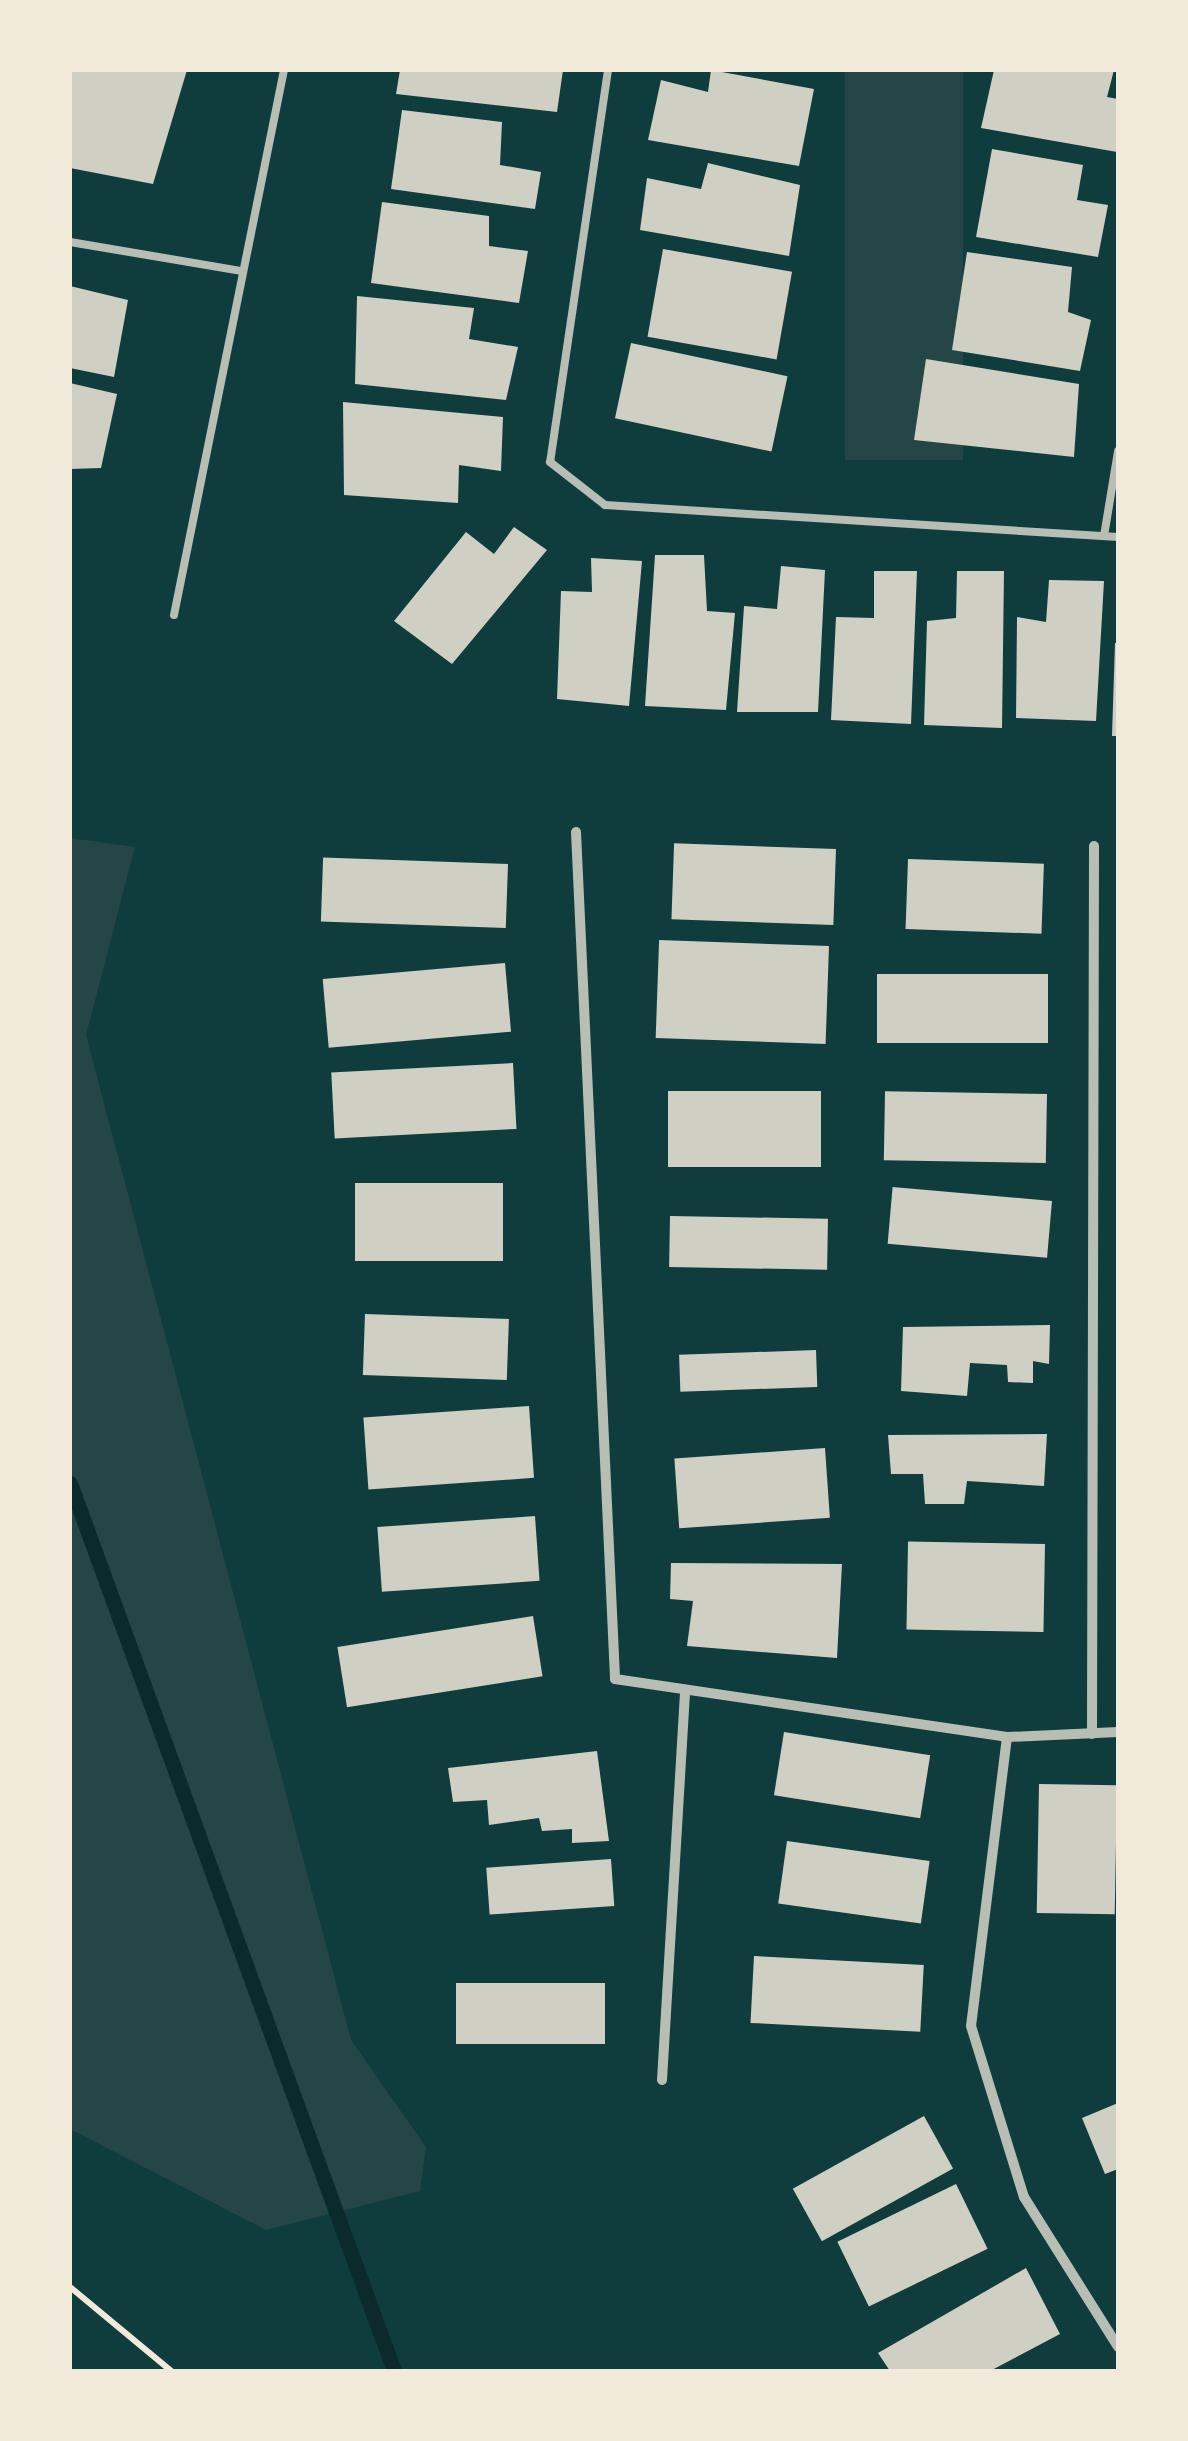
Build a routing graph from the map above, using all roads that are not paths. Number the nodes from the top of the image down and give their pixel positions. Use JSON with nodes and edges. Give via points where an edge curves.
{"nodes":[{"id":1,"x":284,"y":70,"type":"edge"},
{"id":2,"x":608,"y":70,"type":"edge"},
{"id":3,"x":70,"y":242,"type":"edge"},
{"id":4,"x":240,"y":271,"type":"junction"},
{"id":5,"x":1118,"y":451,"type":"edge"},
{"id":6,"x":1104,"y":536,"type":"junction"},
{"id":7,"x":1118,"y":537,"type":"edge"},
{"id":8,"x":174,"y":614,"type":"dead end"},
{"id":9,"x":576,"y":832,"type":"dead end"},
{"id":10,"x":1094,"y":846,"type":"dead end"},
{"id":11,"x":685,"y":1694,"type":"junction"},
{"id":12,"x":1118,"y":1732,"type":"edge"},
{"id":13,"x":1092,"y":1734,"type":"junction"},
{"id":14,"x":1006,"y":1737,"type":"junction"},
{"id":15,"x":662,"y":2080,"type":"dead end"},
{"id":16,"x":1118,"y":2348,"type":"edge"}],
"edges":[{"from":1,"to":4,"type":"lane"},
{"from":2,"to":6,"type":"lane","via":[[550,462],[606,504]]},
{"from":3,"to":4,"type":"lane"},
{"from":4,"to":8,"type":"lane"},
{"from":5,"to":6,"type":"lane"},
{"from":6,"to":7,"type":"lane"},
{"from":9,"to":11,"type":"street","via":[[615,1678]]},
{"from":10,"to":13,"type":"street"},
{"from":11,"to":14,"type":"street"},
{"from":11,"to":15,"type":"street"},
{"from":12,"to":13,"type":"street"},
{"from":13,"to":14,"type":"street"},
{"from":14,"to":16,"type":"street","via":[[971,2026],[1024,2197]]}]}
